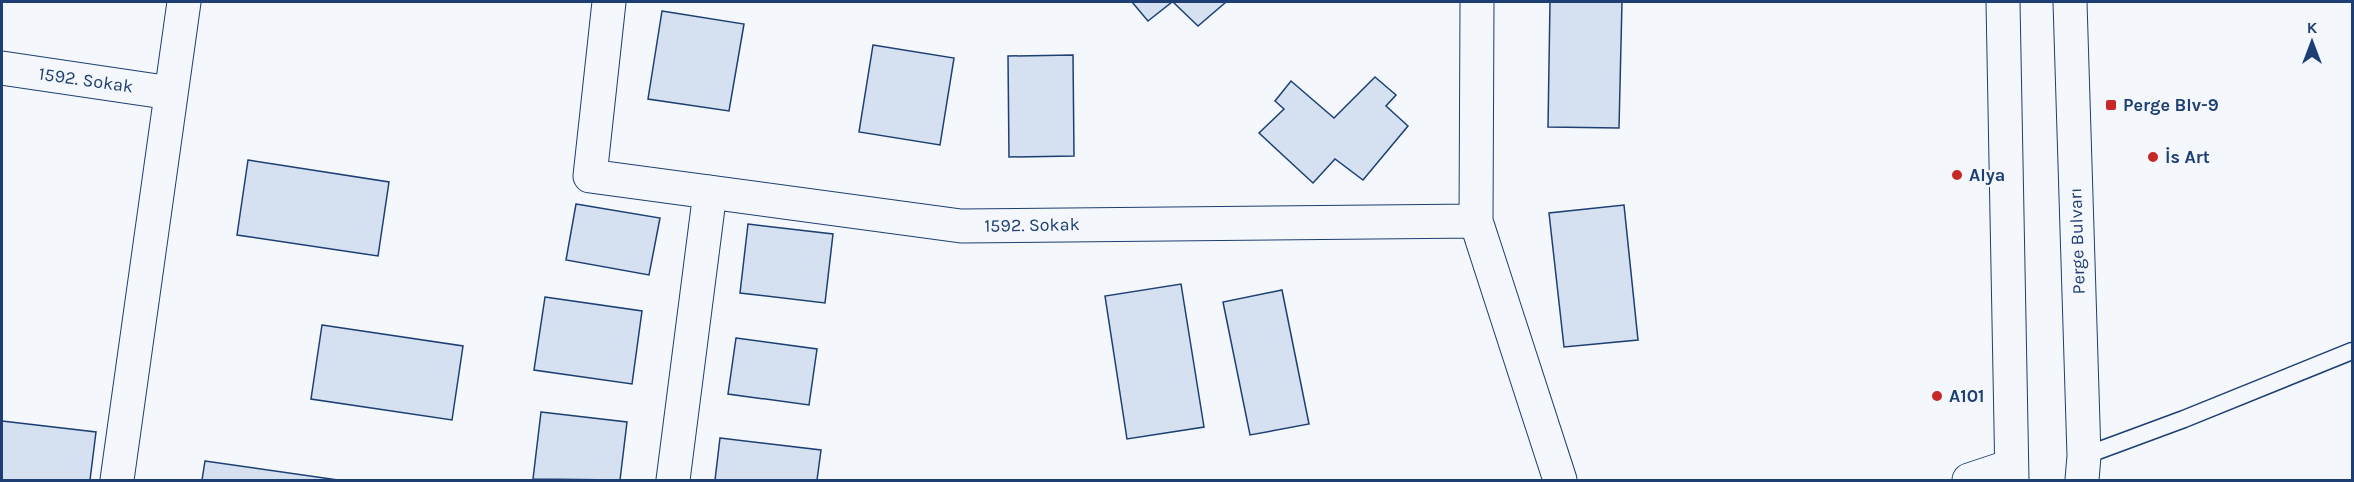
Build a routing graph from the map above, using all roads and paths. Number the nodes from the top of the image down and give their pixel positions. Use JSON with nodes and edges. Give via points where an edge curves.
{"nodes":[{"id":1,"x":184,"y":2,"type":"edge"},
{"id":2,"x":609,"y":2,"type":"edge"},
{"id":3,"x":1477,"y":2,"type":"edge"},
{"id":4,"x":2003,"y":2,"type":"edge"},
{"id":5,"x":2070,"y":2,"type":"edge"},
{"id":6,"x":2,"y":68,"type":"edge"},
{"id":7,"x":171,"y":93,"type":"junction"},
{"id":8,"x":710,"y":192,"type":"junction"},
{"id":9,"x":1476,"y":221,"type":"junction"},
{"id":10,"x":2352,"y":351,"type":"edge"},
{"id":11,"x":2083,"y":468,"type":"edge"},
{"id":12,"x":2012,"y":473,"type":"edge"},
{"id":13,"x":117,"y":480,"type":"edge"},
{"id":14,"x":674,"y":480,"type":"edge"},
{"id":15,"x":1560,"y":480,"type":"edge"},
{"id":16,"x":1969,"y":480,"type":"edge"}],
"edges":[{"from":1,"to":7,"type":"street"},
{"from":2,"to":8,"type":"street","name":"1592. Sokak","via":[[590,176]]},
{"from":3,"to":9,"type":"street"},
{"from":4,"to":12,"type":"street"},
{"from":5,"to":11,"type":"street","name":"Perge Bulvarı"},
{"from":6,"to":7,"type":"street","name":"1592. Sokak"},
{"from":7,"to":13,"type":"street"},
{"from":8,"to":9,"type":"street","name":"1592. Sokak","via":[[961,226]]},
{"from":8,"to":14,"type":"street"},
{"from":9,"to":15,"type":"street"},
{"from":10,"to":11,"type":"lane"},
{"from":12,"to":16,"type":"street"}]}
